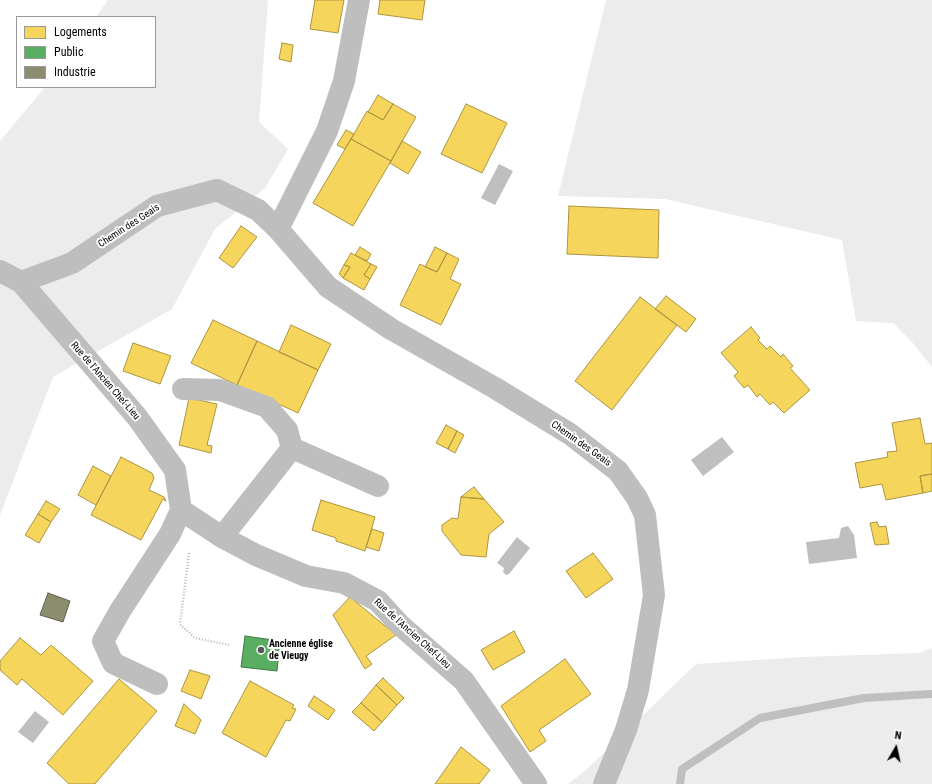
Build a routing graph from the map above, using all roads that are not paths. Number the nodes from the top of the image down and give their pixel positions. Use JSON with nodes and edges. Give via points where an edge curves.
{"nodes":[{"id":1,"x":359,"y":0,"type":"edge"},
{"id":2,"x":278,"y":229,"type":"junction"},
{"id":3,"x":0,"y":270,"type":"edge"},
{"id":4,"x":21,"y":282,"type":"junction"},
{"id":5,"x":183,"y":389,"type":"dead end"},
{"id":6,"x":292,"y":448,"type":"junction"},
{"id":7,"x":378,"y":486,"type":"dead end"},
{"id":8,"x":181,"y":510,"type":"junction"},
{"id":9,"x":222,"y":537,"type":"junction"},
{"id":10,"x":157,"y":684,"type":"dead end"},
{"id":11,"x":536,"y":784,"type":"edge"},
{"id":12,"x":604,"y":784,"type":"edge"}],
"edges":[{"from":1,"to":2,"type":"street","via":[[344,81],[327,131]]},
{"from":2,"to":4,"type":"street","name":"Chemin des Geais","via":[[258,210],[217,190],[157,206],[72,263]]},
{"from":2,"to":12,"type":"street","name":"Chemin des Geais","via":[[328,287],[391,329],[570,434],[618,471],[637,498],[645,515],[654,595],[638,690],[626,730]]},
{"from":3,"to":4,"type":"street","name":"Rue de l'Ancien Chef-Lieu"},
{"from":4,"to":8,"type":"street","name":"Rue de l'Ancien Chef-Lieu","via":[[137,417],[175,470]]},
{"from":5,"to":6,"type":"street","via":[[220,390],[267,407],[287,430]]},
{"from":6,"to":7,"type":"street"},
{"from":6,"to":9,"type":"street"},
{"from":8,"to":9,"type":"street","name":"Rue de l'Ancien Chef-Lieu"},
{"from":8,"to":10,"type":"street","via":[[170,534],[103,641],[113,663]]},
{"from":9,"to":11,"type":"street","name":"Rue de l'Ancien Chef-Lieu","via":[[256,556],[306,576],[344,583],[378,601],[399,624],[464,681]]}]}
